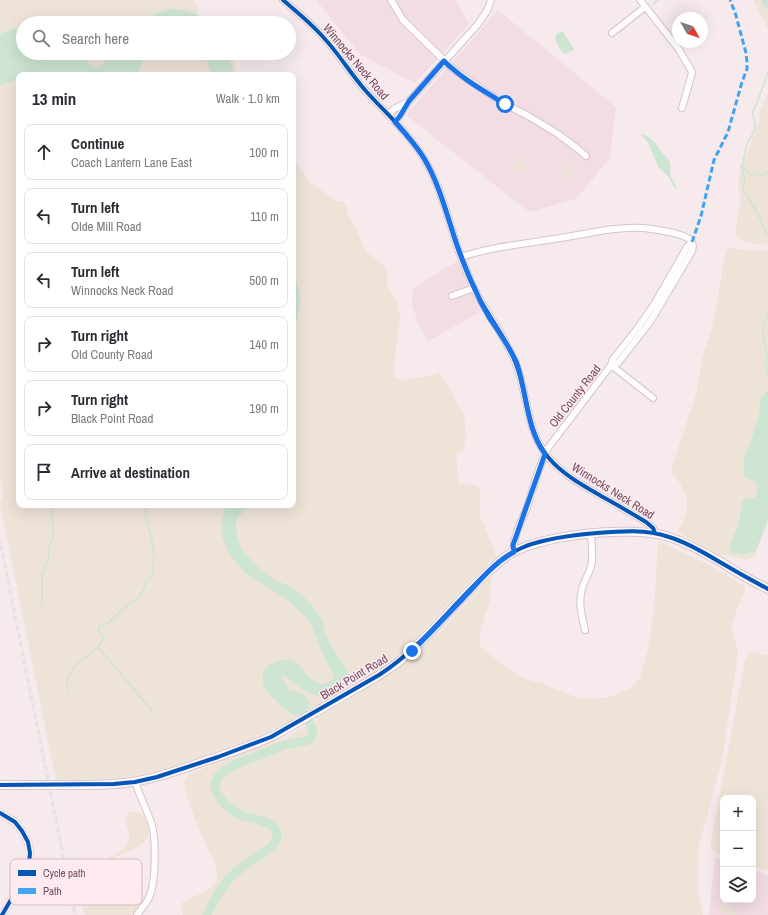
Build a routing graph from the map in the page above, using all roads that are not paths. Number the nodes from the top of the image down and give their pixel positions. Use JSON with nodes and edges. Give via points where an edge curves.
{"nodes":[{"id":1,"x":283,"y":0,"type":"edge"},
{"id":2,"x":391,"y":0,"type":"edge"},
{"id":3,"x":491,"y":0,"type":"edge"},
{"id":4,"x":640,"y":0,"type":"edge"},
{"id":5,"x":645,"y":6,"type":"junction"},
{"id":6,"x":612,"y":33,"type":"dead end"},
{"id":7,"x":444,"y":61,"type":"junction"},
{"id":8,"x":409,"y":101,"type":"junction"},
{"id":9,"x":682,"y":108,"type":"dead end"},
{"id":10,"x":388,"y":115,"type":"junction"},
{"id":11,"x":395,"y":122,"type":"junction"},
{"id":12,"x":586,"y":156,"type":"dead end"},
{"id":13,"x":461,"y":257,"type":"junction"},
{"id":14,"x":474,"y":288,"type":"junction"},
{"id":15,"x":452,"y":296,"type":"dead end"},
{"id":16,"x":611,"y":365,"type":"junction"},
{"id":17,"x":653,"y":398,"type":"dead end"},
{"id":18,"x":545,"y":454,"type":"junction"},
{"id":19,"x":655,"y":533,"type":"junction"},
{"id":20,"x":591,"y":534,"type":"junction"},
{"id":21,"x":514,"y":552,"type":"junction"},
{"id":22,"x":768,"y":590,"type":"edge"},
{"id":23,"x":585,"y":630,"type":"dead end"},
{"id":24,"x":135,"y":782,"type":"junction"},
{"id":25,"x":0,"y":785,"type":"edge"},
{"id":26,"x":0,"y":812,"type":"edge"},
{"id":27,"x":29,"y":859,"type":"edge"},
{"id":28,"x":10,"y":901,"type":"edge"},
{"id":29,"x":2,"y":915,"type":"edge"},
{"id":30,"x":137,"y":915,"type":"edge"}],
"edges":[{"from":1,"to":10,"type":"street","name":"Winnocks Neck Road","via":[[324,38]]},
{"from":2,"to":7,"type":"street","via":[[404,20]]},
{"from":3,"to":7,"type":"street","via":[[480,21]]},
{"from":4,"to":5,"type":"street"},
{"from":5,"to":6,"type":"street"},
{"from":5,"to":9,"type":"street","via":[[678,48],[691,70]]},
{"from":7,"to":8,"type":"street"},
{"from":7,"to":12,"type":"street","via":[[492,96],[558,134]]},
{"from":8,"to":10,"type":"street"},
{"from":8,"to":11,"type":"street"},
{"from":10,"to":11,"type":"street","name":"Winnocks Neck Road"},
{"from":11,"to":13,"type":"street","name":"Winnocks Neck Road","via":[[415,144],[429,168]]},
{"from":13,"to":14,"type":"street","name":"Winnocks Neck Road"},
{"from":13,"to":16,"type":"street","name":"Old County Road","via":[[503,246],[623,229],[665,231],[690,240],[692,242],[655,303]]},
{"from":14,"to":15,"type":"street"},
{"from":14,"to":18,"type":"street","name":"Winnocks Neck Road","via":[[514,357],[530,420]]},
{"from":16,"to":17,"type":"street"},
{"from":16,"to":18,"type":"street","name":"Old County Road"},
{"from":18,"to":19,"type":"street","name":"Winnocks Neck Road","via":[[574,480],[646,522]]},
{"from":18,"to":21,"type":"street","name":"Old County Road","via":[[513,545]]},
{"from":19,"to":20,"type":"main road","name":"Black Point Road"},
{"from":19,"to":22,"type":"main road","name":"Black Point Road","via":[[692,546]]},
{"from":20,"to":21,"type":"main road","name":"Black Point Road","via":[[540,542]]},
{"from":20,"to":23,"type":"street","via":[[591,566],[581,597]]},
{"from":21,"to":24,"type":"main road","name":"Black Point Road","via":[[483,577],[417,646],[379,676],[271,737],[166,774]]},
{"from":24,"to":25,"type":"main road","name":"Black Point Road","bridge":true},
{"from":24,"to":30,"type":"street","via":[[150,819],[154,846],[152,888]]},
{"from":26,"to":27,"type":"street","via":[[22,831],[28,842]]},
{"from":28,"to":29,"type":"street"}]}
